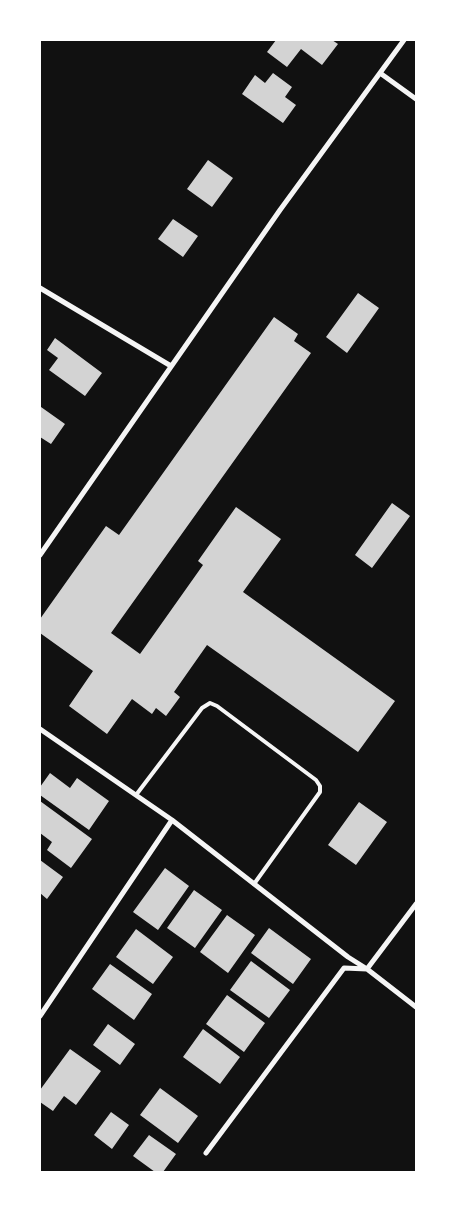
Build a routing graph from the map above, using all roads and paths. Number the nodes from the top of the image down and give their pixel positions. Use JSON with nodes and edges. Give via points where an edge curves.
{"nodes":[{"id":1,"x":404,"y":40,"type":"edge"},
{"id":2,"x":380,"y":73,"type":"junction"},
{"id":3,"x":416,"y":99,"type":"edge"},
{"id":4,"x":40,"y":288,"type":"edge"},
{"id":5,"x":171,"y":366,"type":"junction"},
{"id":6,"x":40,"y":555,"type":"edge"},
{"id":7,"x":40,"y":729,"type":"edge"},
{"id":8,"x":136,"y":795,"type":"junction"},
{"id":9,"x":172,"y":820,"type":"junction"},
{"id":10,"x":254,"y":884,"type":"junction"},
{"id":11,"x":416,"y":904,"type":"edge"},
{"id":12,"x":366,"y":970,"type":"junction"},
{"id":13,"x":416,"y":1007,"type":"edge"},
{"id":14,"x":40,"y":1016,"type":"edge"},
{"id":15,"x":206,"y":1153,"type":"dead end"}],
"edges":[{"from":1,"to":2,"type":"street"},
{"from":2,"to":3,"type":"street"},
{"from":2,"to":5,"type":"street"},
{"from":4,"to":5,"type":"street"},
{"from":5,"to":6,"type":"street"},
{"from":7,"to":8,"type":"street"},
{"from":8,"to":9,"type":"street"},
{"from":8,"to":10,"type":"lane","via":[[202,708],[210,703],[316,780],[320,792]]},
{"from":9,"to":10,"type":"street"},
{"from":9,"to":14,"type":"street"},
{"from":10,"to":12,"type":"street"},
{"from":11,"to":12,"type":"street"},
{"from":12,"to":13,"type":"street"},
{"from":12,"to":15,"type":"street","via":[[344,968]]}]}
